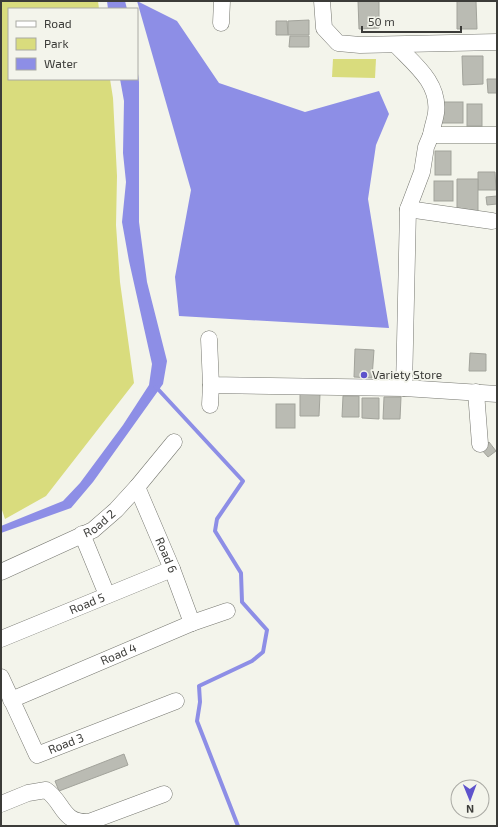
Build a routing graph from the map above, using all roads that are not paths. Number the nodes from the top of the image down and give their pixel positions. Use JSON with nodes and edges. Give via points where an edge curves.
{"nodes":[{"id":1,"x":222,"y":1,"type":"edge"},
{"id":2,"x":322,"y":1,"type":"edge"},
{"id":3,"x":221,"y":23,"type":"dead end"},
{"id":4,"x":497,"y":42,"type":"edge"},
{"id":5,"x":396,"y":45,"type":"junction"},
{"id":6,"x":431,"y":135,"type":"junction"},
{"id":7,"x":497,"y":135,"type":"edge"},
{"id":8,"x":408,"y":210,"type":"junction"},
{"id":9,"x":492,"y":221,"type":"dead end"},
{"id":10,"x":209,"y":339,"type":"dead end"},
{"id":11,"x":211,"y":385,"type":"junction"},
{"id":12,"x":404,"y":388,"type":"junction"},
{"id":13,"x":476,"y":392,"type":"junction"},
{"id":14,"x":497,"y":394,"type":"edge"},
{"id":15,"x":210,"y":405,"type":"dead end"},
{"id":16,"x":174,"y":442,"type":"dead end"},
{"id":17,"x":480,"y":444,"type":"dead end"},
{"id":18,"x":137,"y":487,"type":"junction"},
{"id":19,"x":82,"y":534,"type":"junction"},
{"id":20,"x":172,"y":569,"type":"junction"},
{"id":21,"x":1,"y":572,"type":"edge"},
{"id":22,"x":107,"y":595,"type":"junction"},
{"id":23,"x":227,"y":611,"type":"dead end"},
{"id":24,"x":192,"y":623,"type":"junction"},
{"id":25,"x":1,"y":639,"type":"edge"},
{"id":26,"x":1,"y":677,"type":"edge"},
{"id":27,"x":12,"y":700,"type":"junction"},
{"id":28,"x":176,"y":702,"type":"dead end"},
{"id":29,"x":164,"y":794,"type":"dead end"},
{"id":30,"x":1,"y":804,"type":"edge"}],
"edges":[{"from":1,"to":3,"type":"street"},
{"from":2,"to":5,"type":"street","via":[[324,28],[338,43]]},
{"from":4,"to":5,"type":"street"},
{"from":5,"to":6,"type":"street","via":[[426,76],[434,92],[436,112]]},
{"from":6,"to":7,"type":"street"},
{"from":6,"to":8,"type":"street","via":[[426,147],[422,172]]},
{"from":8,"to":9,"type":"street"},
{"from":8,"to":12,"type":"street"},
{"from":10,"to":11,"type":"street"},
{"from":11,"to":12,"type":"street"},
{"from":11,"to":15,"type":"street"},
{"from":12,"to":13,"type":"street"},
{"from":13,"to":14,"type":"street"},
{"from":13,"to":17,"type":"street"},
{"from":16,"to":18,"type":"street","name":"Road 2"},
{"from":18,"to":19,"type":"street","name":"Road 2","via":[[93,530]]},
{"from":18,"to":20,"type":"street","name":"Road 6"},
{"from":19,"to":21,"type":"street","name":"Road 2"},
{"from":19,"to":22,"type":"street"},
{"from":20,"to":22,"type":"street","name":"Road 5"},
{"from":20,"to":24,"type":"street","name":"Road 6"},
{"from":22,"to":25,"type":"street","name":"Road 5"},
{"from":23,"to":24,"type":"street","name":"Road 4"},
{"from":24,"to":27,"type":"street","name":"Road 4"},
{"from":26,"to":27,"type":"street","name":"Road 3"},
{"from":27,"to":28,"type":"street","name":"Road 3","via":[[37,755]]},
{"from":29,"to":30,"type":"street","via":[[89,822],[81,822],[66,816],[53,795],[46,790],[28,793]]}]}
